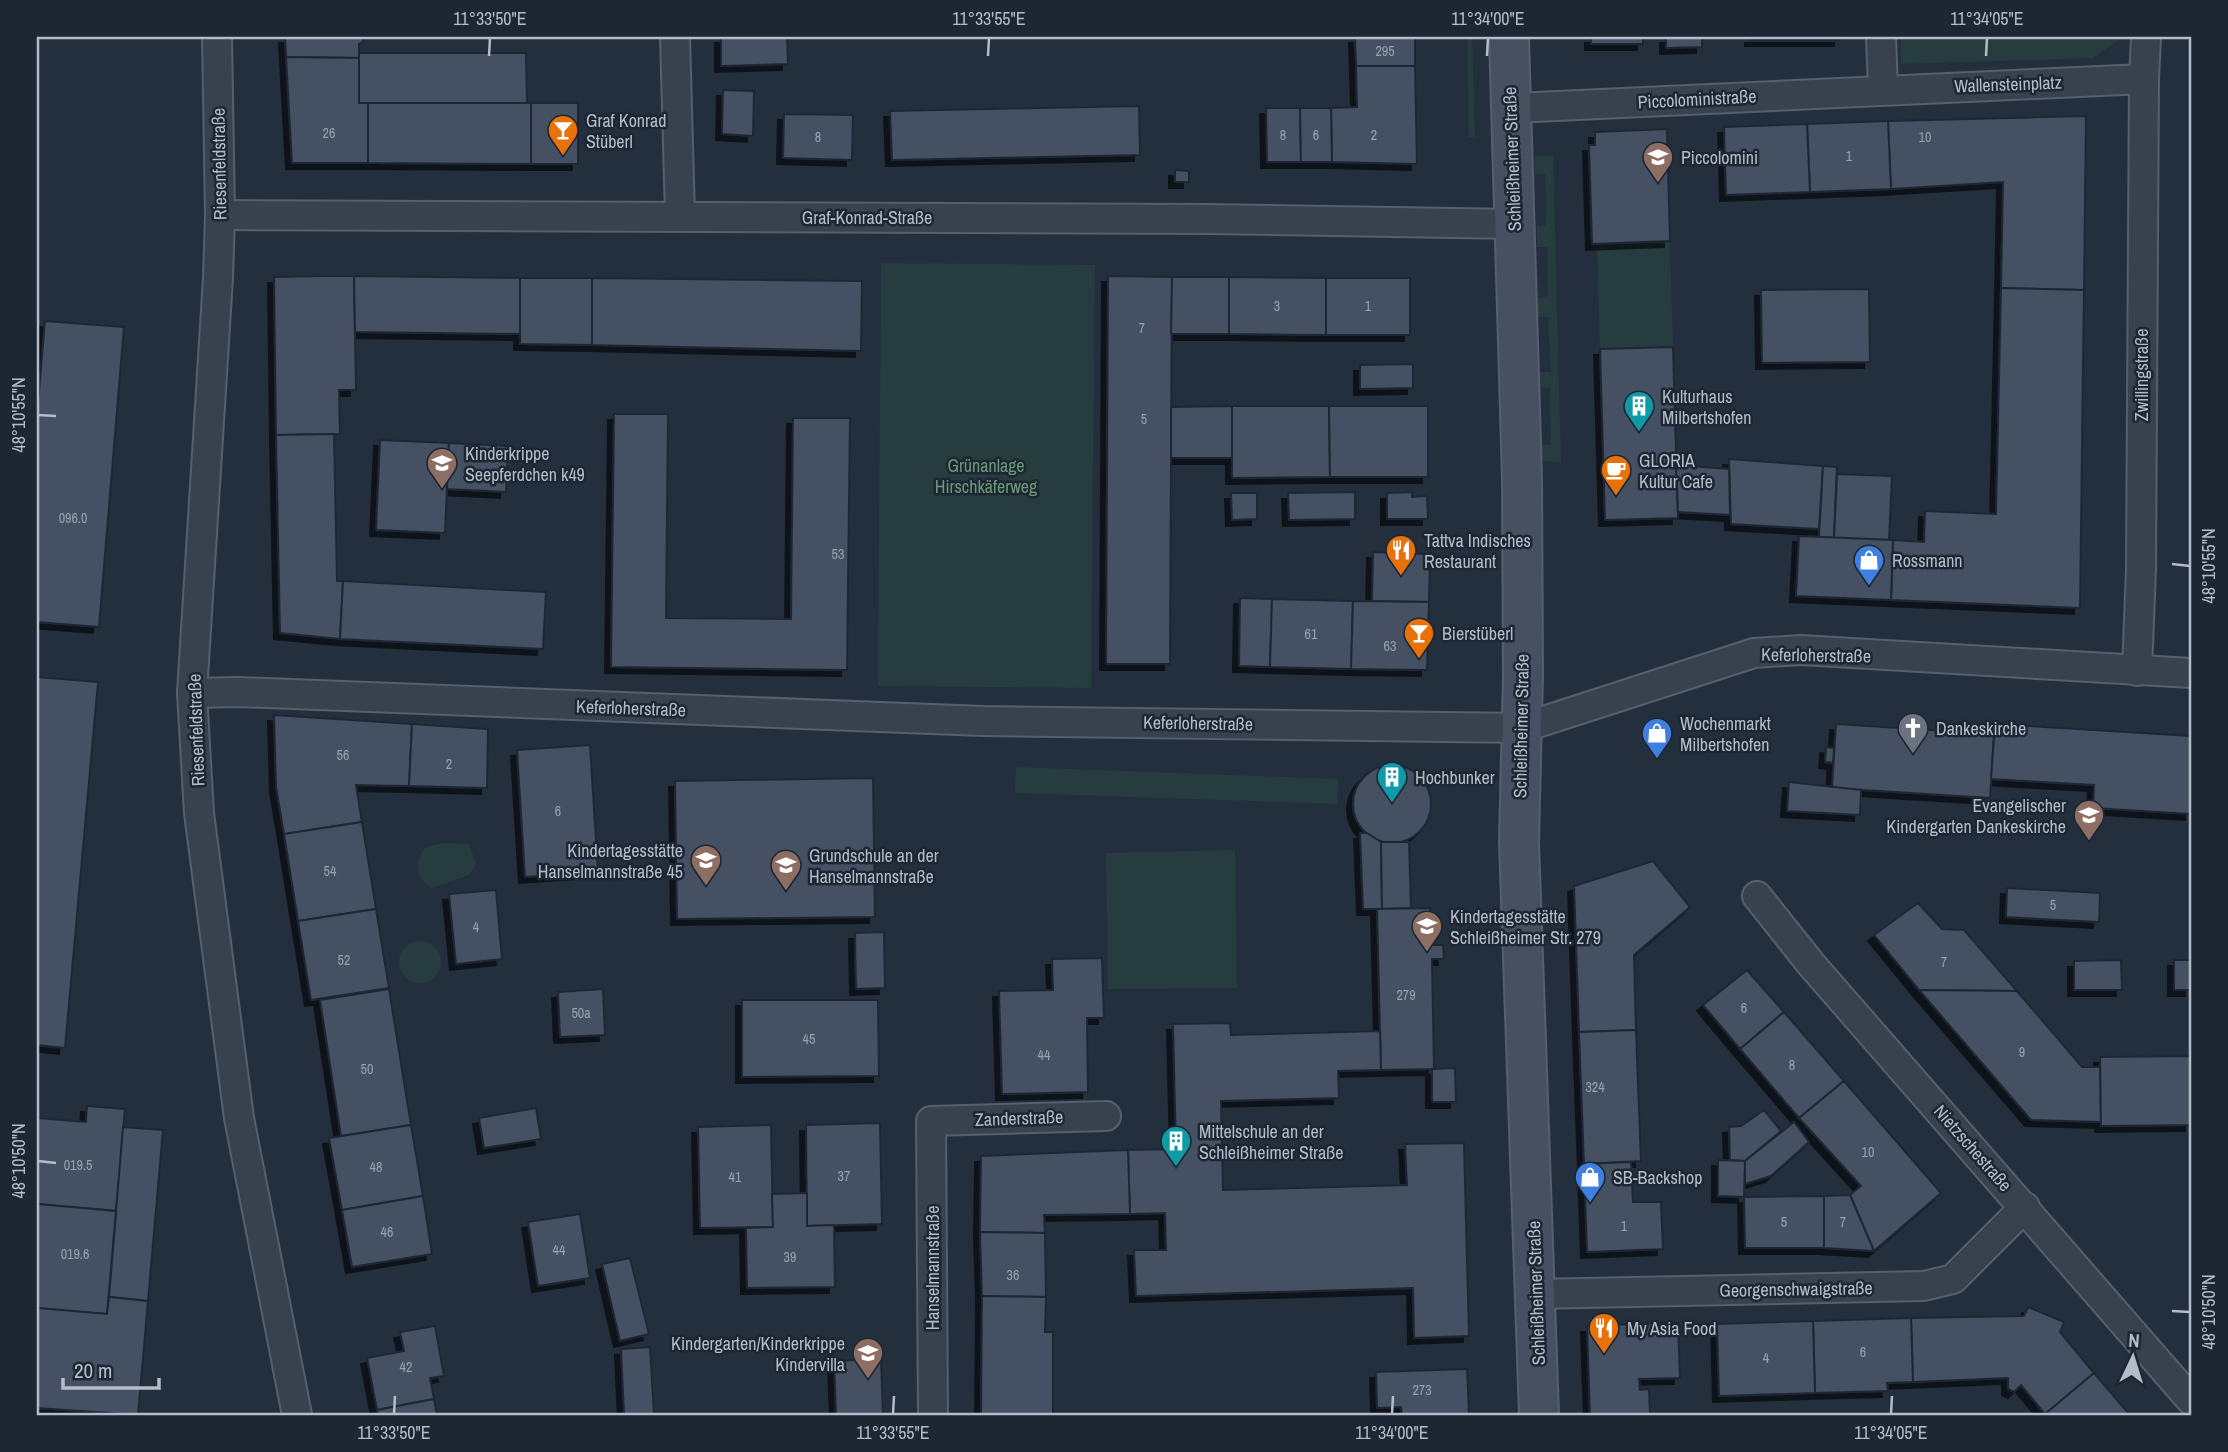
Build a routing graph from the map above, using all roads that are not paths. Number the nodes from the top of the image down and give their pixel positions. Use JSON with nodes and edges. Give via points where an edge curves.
{"nodes":[{"id":1,"x":217,"y":37,"type":"edge"},
{"id":2,"x":675,"y":37,"type":"edge"},
{"id":3,"x":1509,"y":37,"type":"edge"},
{"id":4,"x":1881,"y":37,"type":"edge"},
{"id":5,"x":2146,"y":37,"type":"edge"},
{"id":6,"x":2144,"y":79,"type":"junction"},
{"id":7,"x":1884,"y":89,"type":"junction"},
{"id":8,"x":1511,"y":108,"type":"junction"},
{"id":9,"x":220,"y":215,"type":"junction"},
{"id":10,"x":680,"y":216,"type":"junction"},
{"id":11,"x":1515,"y":224,"type":"junction"},
{"id":12,"x":2137,"y":671,"type":"junction"},
{"id":13,"x":2191,"y":673,"type":"edge"},
{"id":14,"x":192,"y":693,"type":"junction"},
{"id":15,"x":1521,"y":728,"type":"junction"},
{"id":16,"x":1757,"y":895,"type":"dead end"},
{"id":17,"x":1106,"y":1116,"type":"dead end"},
{"id":18,"x":931,"y":1121,"type":"joint"},
{"id":19,"x":2025,"y":1206,"type":"junction"},
{"id":20,"x":1535,"y":1294,"type":"junction"},
{"id":21,"x":2188,"y":1390,"type":"edge"},
{"id":22,"x":296,"y":1415,"type":"edge"},
{"id":23,"x":933,"y":1415,"type":"edge"},
{"id":24,"x":1539,"y":1415,"type":"edge"}],
"edges":[{"from":1,"to":9,"type":"street","name":"Riesenfeldstraße"},
{"from":2,"to":10,"type":"street"},
{"from":3,"to":8,"type":"main road","name":"Schleißheimer Straße"},
{"from":4,"to":7,"type":"street"},
{"from":5,"to":6,"type":"street"},
{"from":6,"to":7,"type":"street","name":"Wallensteinplatz"},
{"from":6,"to":12,"type":"street","name":"Zwillingstraße"},
{"from":7,"to":8,"type":"street","name":"Piccoloministraße"},
{"from":8,"to":11,"type":"main road","name":"Schleißheimer Straße"},
{"from":9,"to":10,"type":"street","name":"Graf-Konrad-Straße"},
{"from":9,"to":14,"type":"street","name":"Riesenfeldstraße"},
{"from":10,"to":11,"type":"street","name":"Graf-Konrad-Straße"},
{"from":11,"to":15,"type":"main road","name":"Schleißheimer Straße","via":[[1522,479]]},
{"from":12,"to":13,"type":"street","name":"Keferloherstraße"},
{"from":12,"to":15,"type":"street","name":"Keferloherstraße","via":[[1801,650],[1754,653]]},
{"from":14,"to":15,"type":"street","name":"Keferloherstraße","via":[[984,721]]},
{"from":14,"to":22,"type":"street","name":"Riesenfeldstraße","via":[[200,814],[225,1027]]},
{"from":15,"to":20,"type":"main road","name":"Schleißheimer Straße","via":[[1519,842]]},
{"from":16,"to":19,"type":"street","name":"Nietzschestraße","via":[[1811,964]]},
{"from":17,"to":18,"type":"street","name":"Zanderstraße"},
{"from":18,"to":23,"type":"street","name":"Hanselmannstraße"},
{"from":19,"to":20,"type":"street","name":"Georgenschwaigstraße","via":[[1953,1279],[1942,1283]]},
{"from":19,"to":21,"type":"street","name":"Nietzschestraße"},
{"from":20,"to":24,"type":"main road","name":"Schleißheimer Straße"}]}
